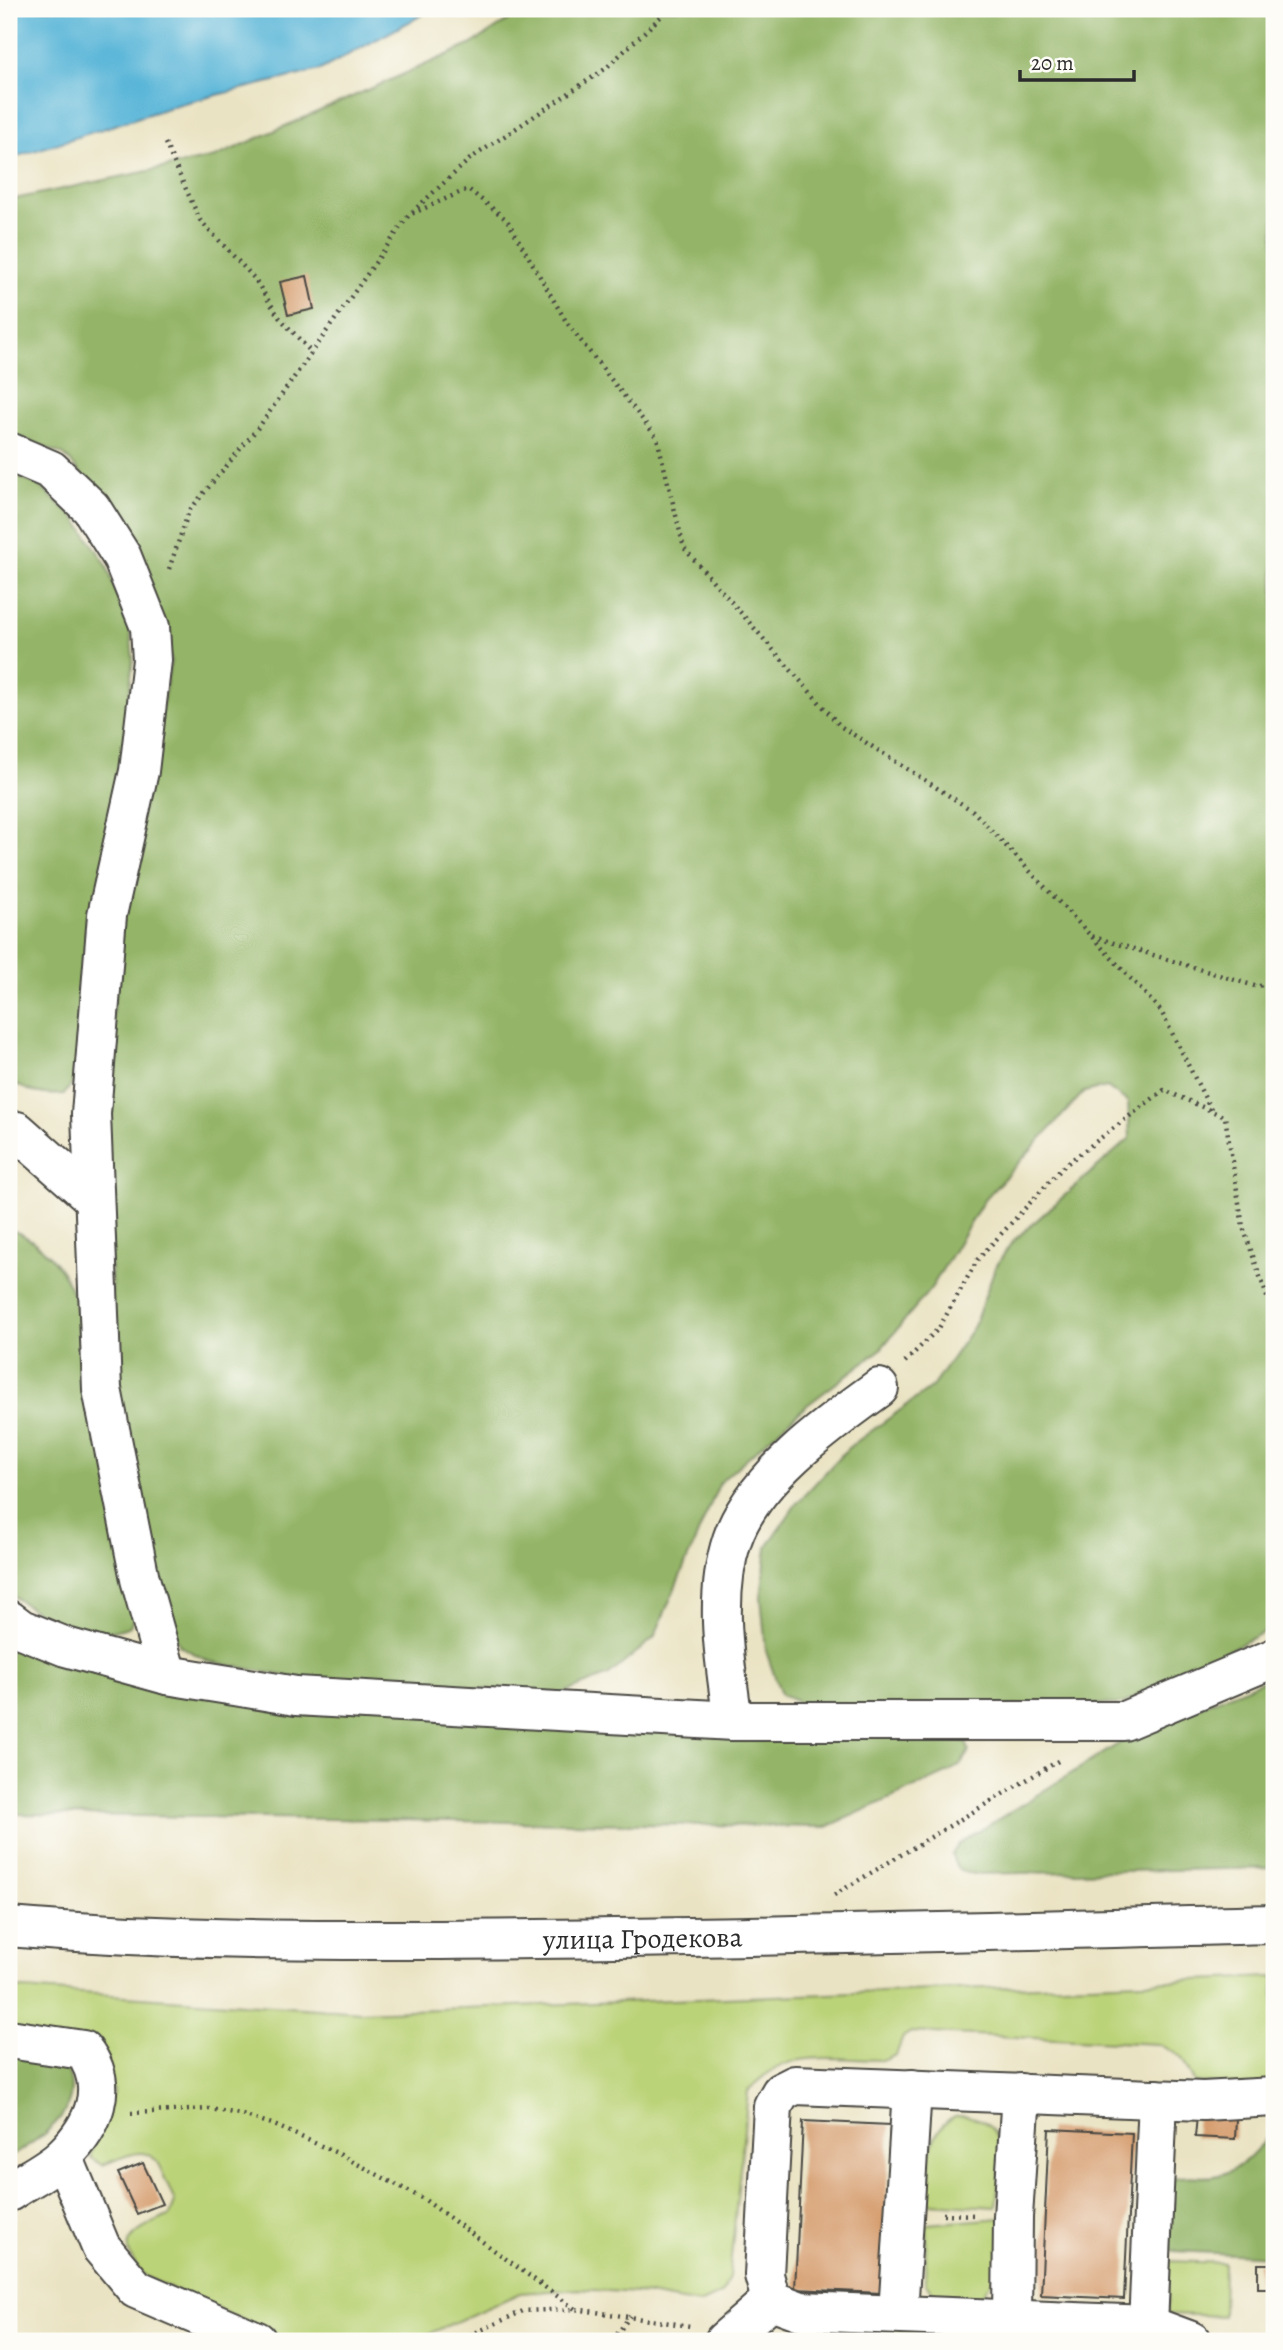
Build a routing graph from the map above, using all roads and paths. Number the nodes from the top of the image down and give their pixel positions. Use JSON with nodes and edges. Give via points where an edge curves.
{"nodes":[{"id":1,"x":669,"y":9,"type":"edge"},
{"id":2,"x":165,"y":143,"type":"dead end"},
{"id":3,"x":409,"y":215,"type":"junction"},
{"id":4,"x":311,"y":352,"type":"junction"},
{"id":5,"x":9,"y":452,"type":"edge"},
{"id":6,"x":150,"y":627,"type":"junction"},
{"id":7,"x":1091,"y":936,"type":"junction"},
{"id":8,"x":1274,"y":978,"type":"edge"},
{"id":9,"x":1212,"y":1110,"type":"junction"},
{"id":10,"x":17,"y":1131,"type":"dead end"},
{"id":11,"x":94,"y":1199,"type":"junction"},
{"id":12,"x":1274,"y":1317,"type":"edge"},
{"id":13,"x":879,"y":1388,"type":"joint"},
{"id":14,"x":9,"y":1620,"type":"edge"},
{"id":15,"x":1274,"y":1658,"type":"edge"},
{"id":16,"x":167,"y":1675,"type":"junction"},
{"id":17,"x":733,"y":1721,"type":"junction"},
{"id":18,"x":1066,"y":1756,"type":"dead end"},
{"id":19,"x":833,"y":1896,"type":"dead end"},
{"id":20,"x":1274,"y":1924,"type":"edge"},
{"id":21,"x":9,"y":1927,"type":"edge"},
{"id":22,"x":9,"y":2039,"type":"edge"},
{"id":23,"x":912,"y":2089,"type":"junction"},
{"id":24,"x":1021,"y":2093,"type":"junction"},
{"id":25,"x":1274,"y":2097,"type":"edge"},
{"id":26,"x":1158,"y":2099,"type":"junction"},
{"id":27,"x":94,"y":2115,"type":"junction"},
{"id":28,"x":63,"y":2155,"type":"junction"},
{"id":29,"x":9,"y":2192,"type":"edge"},
{"id":30,"x":904,"y":2213,"type":"junction"},
{"id":31,"x":1013,"y":2217,"type":"junction"},
{"id":32,"x":771,"y":2300,"type":"junction"},
{"id":33,"x":575,"y":2309,"type":"junction"},
{"id":34,"x":898,"y":2314,"type":"junction"},
{"id":35,"x":631,"y":2315,"type":"junction"},
{"id":36,"x":1148,"y":2325,"type":"junction"},
{"id":37,"x":848,"y":2326,"type":"edge"},
{"id":38,"x":1037,"y":2327,"type":"edge"},
{"id":39,"x":613,"y":2340,"type":"edge"},
{"id":40,"x":257,"y":2341,"type":"edge"},
{"id":41,"x":457,"y":2341,"type":"edge"},
{"id":42,"x":725,"y":2341,"type":"edge"},
{"id":43,"x":1191,"y":2341,"type":"edge"}],
"edges":[{"from":1,"to":3,"type":"path","via":[[605,69],[470,159]]},
{"from":2,"to":4,"type":"path","via":[[200,220],[254,278],[279,317]]},
{"from":3,"to":4,"type":"path"},
{"from":3,"to":7,"type":"path","via":[[468,189],[507,220],[567,323],[657,438],[684,548],[840,726],[973,811]]},
{"from":4,"to":6,"type":"path","via":[[261,424],[189,511]]},
{"from":5,"to":6,"type":"main road","via":[[51,470],[90,508],[122,557]]},
{"from":6,"to":11,"type":"main road","via":[[152,660],[139,771],[107,915],[92,1088]]},
{"from":7,"to":8,"type":"path","via":[[1258,987]]},
{"from":7,"to":9,"type":"path","via":[[1161,1012]]},
{"from":9,"to":12,"type":"path","via":[[1225,1116],[1243,1227]]},
{"from":9,"to":13,"type":"path","via":[[1164,1090],[1065,1165],[978,1259],[939,1328]]},
{"from":10,"to":11,"type":"main road"},
{"from":11,"to":16,"type":"main road","via":[[102,1389],[140,1579]]},
{"from":13,"to":17,"type":"main road","via":[[825,1427],[762,1487],[732,1539],[723,1590],[723,1651]]},
{"from":14,"to":16,"type":"main road","via":[[66,1647]]},
{"from":15,"to":17,"type":"main road","via":[[1124,1721]]},
{"from":16,"to":17,"type":"main road","via":[[296,1696]]},
{"from":18,"to":19,"type":"path"},
{"from":20,"to":21,"type":"main road","name":"улица Гродекова","via":[[370,1941]]},
{"from":22,"to":27,"type":"main road","via":[[83,2050],[95,2066],[99,2089]]},
{"from":23,"to":24,"type":"main road"},
{"from":23,"to":30,"type":"main road"},
{"from":23,"to":32,"type":"main road","via":[[795,2085],[780,2092],[773,2106],[764,2276]]},
{"from":24,"to":26,"type":"main road"},
{"from":24,"to":31,"type":"main road"},
{"from":25,"to":26,"type":"main road"},
{"from":26,"to":36,"type":"main road"},
{"from":27,"to":28,"type":"main road"},
{"from":27,"to":33,"type":"path","via":[[210,2109],[272,2124],[337,2152],[425,2200]]},
{"from":28,"to":29,"type":"main road"},
{"from":28,"to":40,"type":"main road","via":[[101,2247],[136,2289]]},
{"from":30,"to":31,"type":"path"},
{"from":30,"to":34,"type":"main road"},
{"from":31,"to":38,"type":"main road"},
{"from":32,"to":37,"type":"main road"},
{"from":32,"to":42,"type":"main road"},
{"from":33,"to":35,"type":"path"},
{"from":33,"to":41,"type":"path","via":[[523,2311]]},
{"from":34,"to":37,"type":"main road"},
{"from":34,"to":38,"type":"main road"},
{"from":35,"to":39,"type":"path"},
{"from":35,"to":42,"type":"path","via":[[712,2330]]},
{"from":36,"to":38,"type":"main road"},
{"from":36,"to":43,"type":"main road"}]}
